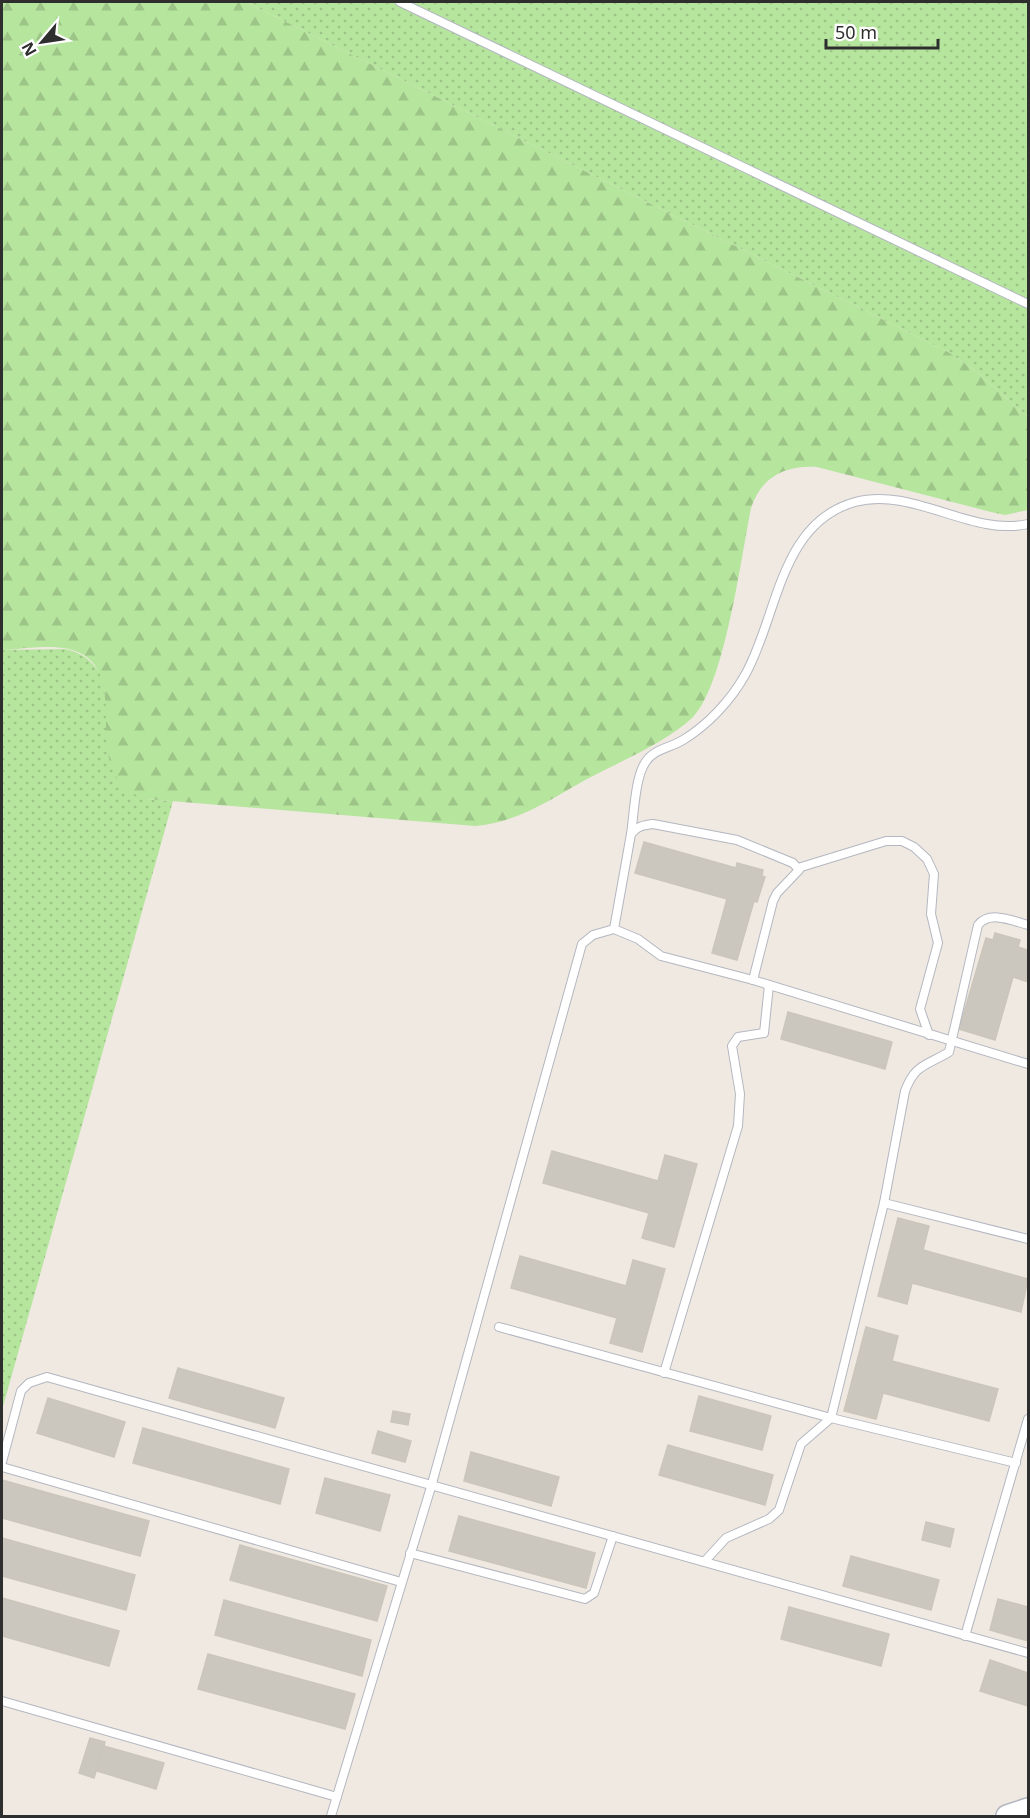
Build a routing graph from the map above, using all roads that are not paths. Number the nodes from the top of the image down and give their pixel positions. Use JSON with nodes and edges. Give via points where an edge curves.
{"nodes":[{"id":1,"x":400,"y":2,"type":"edge"},
{"id":2,"x":1029,"y":304,"type":"edge"},
{"id":3,"x":1029,"y":524,"type":"edge"},
{"id":4,"x":631,"y":834,"type":"junction"},
{"id":5,"x":798,"y":868,"type":"junction"},
{"id":6,"x":1029,"y":925,"type":"edge"},
{"id":7,"x":614,"y":929,"type":"junction"},
{"id":8,"x":753,"y":980,"type":"junction"},
{"id":9,"x":769,"y":985,"type":"junction"},
{"id":10,"x":929,"y":1035,"type":"junction"},
{"id":11,"x":952,"y":1042,"type":"junction"},
{"id":12,"x":1029,"y":1064,"type":"edge"},
{"id":13,"x":884,"y":1203,"type":"junction"},
{"id":14,"x":1029,"y":1239,"type":"edge"},
{"id":15,"x":499,"y":1327,"type":"dead end"},
{"id":16,"x":664,"y":1373,"type":"junction"},
{"id":17,"x":831,"y":1418,"type":"junction"},
{"id":18,"x":1029,"y":1419,"type":"edge"},
{"id":19,"x":2,"y":1462,"type":"edge"},
{"id":20,"x":1017,"y":1463,"type":"junction"},
{"id":21,"x":2,"y":1467,"type":"edge"},
{"id":22,"x":431,"y":1487,"type":"junction"},
{"id":23,"x":613,"y":1536,"type":"junction"},
{"id":24,"x":410,"y":1552,"type":"junction"},
{"id":25,"x":705,"y":1561,"type":"junction"},
{"id":26,"x":401,"y":1582,"type":"junction"},
{"id":27,"x":965,"y":1636,"type":"junction"},
{"id":28,"x":1029,"y":1653,"type":"edge"},
{"id":29,"x":2,"y":1701,"type":"edge"},
{"id":30,"x":337,"y":1797,"type":"junction"},
{"id":31,"x":1029,"y":1809,"type":"edge"},
{"id":32,"x":331,"y":1816,"type":"edge"},
{"id":33,"x":1007,"y":1816,"type":"edge"}],
"edges":[{"from":1,"to":2,"type":"lane"},
{"from":3,"to":4,"type":"lane","via":[[998,526],[882,498],[853,502],[825,517],[795,551],[757,652],[735,690],[691,734],[653,754],[644,764]]},
{"from":4,"to":5,"type":"lane","via":[[643,825],[653,824],[737,840]]},
{"from":4,"to":7,"type":"lane"},
{"from":5,"to":8,"type":"lane","via":[[773,901]]},
{"from":5,"to":10,"type":"lane","via":[[886,841],[902,841],[927,859],[934,874],[931,914],[938,943],[920,1009]]},
{"from":6,"to":11,"type":"lane","via":[[990,917],[978,925]]},
{"from":7,"to":8,"type":"lane","via":[[638,939],[661,956]]},
{"from":7,"to":22,"type":"lane","via":[[593,935],[582,944]]},
{"from":8,"to":9,"type":"lane"},
{"from":9,"to":10,"type":"lane"},
{"from":9,"to":16,"type":"lane","via":[[764,1033],[738,1037],[732,1046],[740,1094],[738,1126]]},
{"from":10,"to":11,"type":"lane"},
{"from":11,"to":12,"type":"lane"},
{"from":11,"to":13,"type":"lane","via":[[949,1052],[911,1074],[904,1091]]},
{"from":13,"to":14,"type":"lane"},
{"from":13,"to":17,"type":"lane"},
{"from":15,"to":16,"type":"lane"},
{"from":16,"to":17,"type":"lane"},
{"from":17,"to":20,"type":"lane"},
{"from":17,"to":25,"type":"lane","via":[[801,1444],[779,1510],[769,1519],[726,1538]]},
{"from":18,"to":20,"type":"lane"},
{"from":19,"to":22,"type":"lane","via":[[21,1391],[29,1383],[47,1377]]},
{"from":20,"to":27,"type":"lane"},
{"from":21,"to":26,"type":"lane"},
{"from":22,"to":23,"type":"lane"},
{"from":22,"to":24,"type":"lane"},
{"from":23,"to":24,"type":"lane","via":[[594,1593],[585,1599]]},
{"from":23,"to":25,"type":"lane"},
{"from":24,"to":26,"type":"lane"},
{"from":25,"to":27,"type":"lane"},
{"from":26,"to":30,"type":"lane"},
{"from":27,"to":28,"type":"lane"},
{"from":29,"to":30,"type":"lane"},
{"from":30,"to":32,"type":"lane"},
{"from":31,"to":33,"type":"main road"}]}
